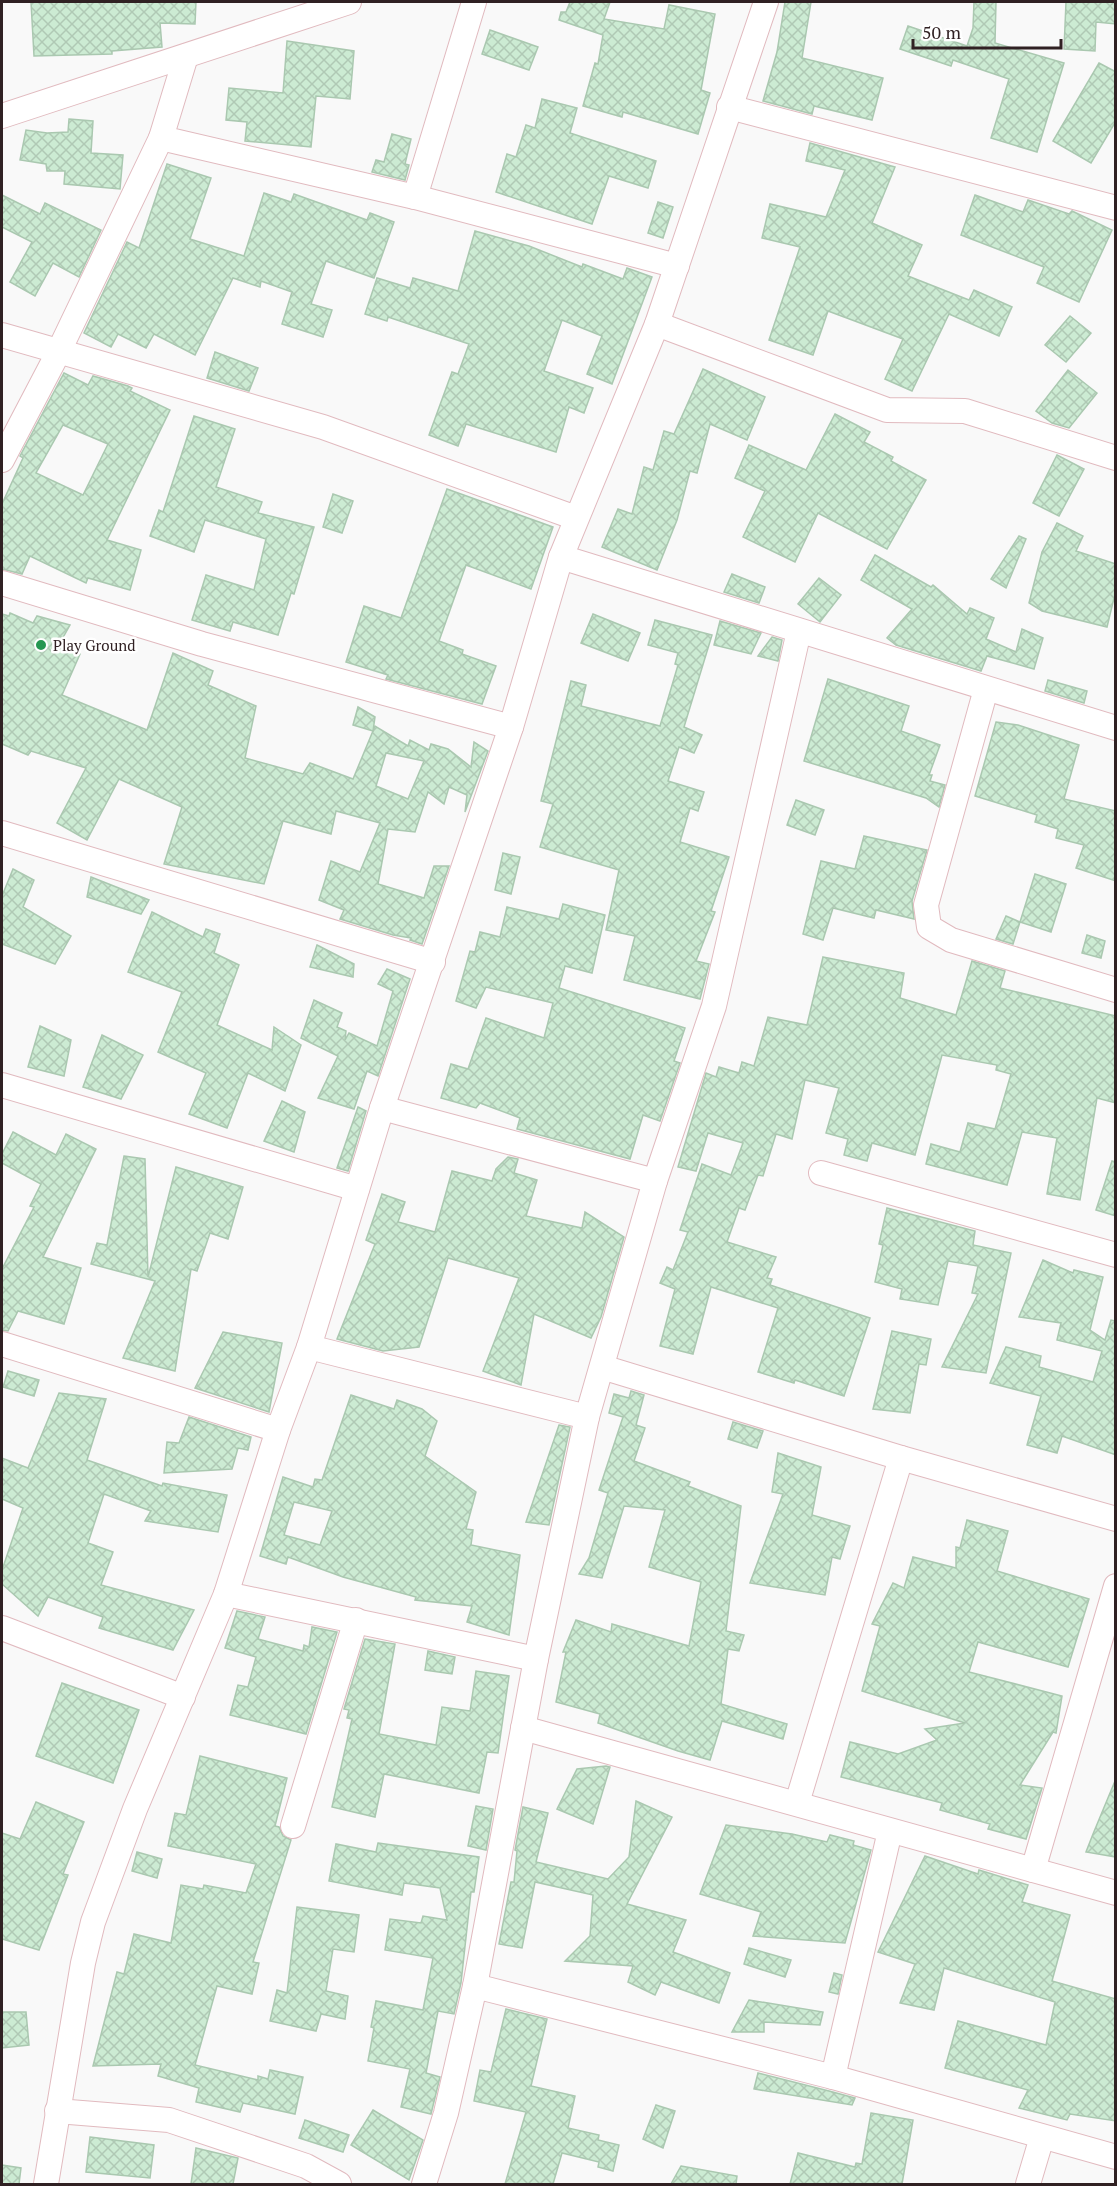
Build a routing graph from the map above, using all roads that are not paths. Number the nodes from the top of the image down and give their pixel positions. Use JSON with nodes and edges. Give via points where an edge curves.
{"nodes":[{"id":1,"x":350,"y":2,"type":"edge"},
{"id":2,"x":474,"y":2,"type":"edge"},
{"id":3,"x":766,"y":2,"type":"edge"},
{"id":4,"x":186,"y":56,"type":"junction"},
{"id":5,"x":729,"y":107,"type":"junction"},
{"id":6,"x":2,"y":116,"type":"edge"},
{"id":7,"x":161,"y":138,"type":"junction"},
{"id":8,"x":415,"y":197,"type":"junction"},
{"id":9,"x":1116,"y":208,"type":"edge"},
{"id":10,"x":677,"y":266,"type":"junction"},
{"id":11,"x":657,"y":324,"type":"junction"},
{"id":12,"x":2,"y":335,"type":"edge"},
{"id":13,"x":58,"y":353,"type":"junction"},
{"id":14,"x":1116,"y":458,"type":"edge"},
{"id":15,"x":2,"y":460,"type":"edge"},
{"id":16,"x":576,"y":518,"type":"junction"},
{"id":17,"x":561,"y":557,"type":"junction"},
{"id":18,"x":2,"y":583,"type":"edge"},
{"id":19,"x":798,"y":631,"type":"junction"},
{"id":20,"x":986,"y":689,"type":"junction"},
{"id":21,"x":511,"y":727,"type":"junction"},
{"id":22,"x":1116,"y":728,"type":"edge"},
{"id":23,"x":2,"y":832,"type":"edge"},
{"id":24,"x":433,"y":962,"type":"junction"},
{"id":25,"x":1116,"y":990,"type":"edge"},
{"id":26,"x":2,"y":1085,"type":"edge"},
{"id":27,"x":382,"y":1108,"type":"junction"},
{"id":28,"x":821,"y":1173,"type":"dead end"},
{"id":29,"x":655,"y":1181,"type":"junction"},
{"id":30,"x":357,"y":1189,"type":"junction"},
{"id":31,"x":1116,"y":1255,"type":"edge"},
{"id":32,"x":2,"y":1344,"type":"edge"},
{"id":33,"x":309,"y":1347,"type":"junction"},
{"id":34,"x":602,"y":1367,"type":"junction"},
{"id":35,"x":587,"y":1417,"type":"junction"},
{"id":36,"x":278,"y":1430,"type":"junction"},
{"id":37,"x":901,"y":1458,"type":"junction"},
{"id":38,"x":1116,"y":1519,"type":"edge"},
{"id":39,"x":1116,"y":1586,"type":"edge"},
{"id":40,"x":226,"y":1594,"type":"junction"},
{"id":41,"x":356,"y":1620,"type":"junction"},
{"id":42,"x":2,"y":1628,"type":"edge"},
{"id":43,"x":536,"y":1659,"type":"junction"},
{"id":44,"x":183,"y":1697,"type":"junction"},
{"id":45,"x":524,"y":1728,"type":"junction"},
{"id":46,"x":797,"y":1803,"type":"junction"},
{"id":47,"x":293,"y":1826,"type":"dead end"},
{"id":48,"x":890,"y":1831,"type":"junction"},
{"id":49,"x":1033,"y":1870,"type":"junction"},
{"id":50,"x":1116,"y":1893,"type":"edge"},
{"id":51,"x":475,"y":1986,"type":"junction"},
{"id":52,"x":833,"y":2077,"type":"junction"},
{"id":53,"x":57,"y":2111,"type":"junction"},
{"id":54,"x":1042,"y":2137,"type":"junction"},
{"id":55,"x":1116,"y":2157,"type":"edge"},
{"id":56,"x":46,"y":2184,"type":"edge"},
{"id":57,"x":339,"y":2184,"type":"edge"},
{"id":58,"x":424,"y":2184,"type":"edge"},
{"id":59,"x":1028,"y":2184,"type":"edge"}],
"edges":[{"from":1,"to":4,"type":"street"},
{"from":2,"to":8,"type":"street"},
{"from":3,"to":5,"type":"street"},
{"from":4,"to":6,"type":"street"},
{"from":4,"to":7,"type":"street"},
{"from":5,"to":9,"type":"street"},
{"from":5,"to":10,"type":"street"},
{"from":7,"to":8,"type":"street"},
{"from":7,"to":13,"type":"street"},
{"from":8,"to":10,"type":"street"},
{"from":10,"to":11,"type":"street"},
{"from":11,"to":14,"type":"street","via":[[887,410],[965,411]]},
{"from":11,"to":16,"type":"street"},
{"from":12,"to":13,"type":"street"},
{"from":13,"to":15,"type":"street"},
{"from":13,"to":16,"type":"street","via":[[323,427]]},
{"from":16,"to":17,"type":"street"},
{"from":17,"to":19,"type":"street"},
{"from":17,"to":21,"type":"street"},
{"from":18,"to":21,"type":"street","via":[[202,644]]},
{"from":19,"to":20,"type":"street"},
{"from":19,"to":29,"type":"street","via":[[714,1006]]},
{"from":20,"to":22,"type":"street"},
{"from":20,"to":25,"type":"street","via":[[926,905],[929,927],[951,940]]},
{"from":21,"to":24,"type":"street"},
{"from":23,"to":24,"type":"street"},
{"from":24,"to":27,"type":"street"},
{"from":26,"to":30,"type":"street"},
{"from":27,"to":29,"type":"street"},
{"from":27,"to":30,"type":"street"},
{"from":28,"to":31,"type":"street"},
{"from":29,"to":34,"type":"street"},
{"from":30,"to":33,"type":"street"},
{"from":32,"to":36,"type":"street"},
{"from":33,"to":35,"type":"street"},
{"from":33,"to":36,"type":"street"},
{"from":34,"to":35,"type":"street"},
{"from":34,"to":37,"type":"street"},
{"from":35,"to":43,"type":"street"},
{"from":36,"to":40,"type":"street"},
{"from":37,"to":38,"type":"street"},
{"from":37,"to":46,"type":"street"},
{"from":39,"to":49,"type":"street"},
{"from":40,"to":41,"type":"street"},
{"from":40,"to":44,"type":"street"},
{"from":41,"to":43,"type":"street"},
{"from":41,"to":47,"type":"street"},
{"from":42,"to":44,"type":"street"},
{"from":43,"to":45,"type":"street"},
{"from":44,"to":53,"type":"street","via":[[93,1922]]},
{"from":45,"to":46,"type":"street"},
{"from":45,"to":51,"type":"street"},
{"from":46,"to":48,"type":"street"},
{"from":48,"to":49,"type":"street"},
{"from":48,"to":52,"type":"street"},
{"from":49,"to":50,"type":"street"},
{"from":51,"to":52,"type":"street"},
{"from":51,"to":58,"type":"street","via":[[446,2113]]},
{"from":52,"to":54,"type":"street"},
{"from":53,"to":56,"type":"street"},
{"from":53,"to":57,"type":"street","via":[[169,2120],[306,2166]]},
{"from":54,"to":55,"type":"street"},
{"from":54,"to":59,"type":"street"}]}
